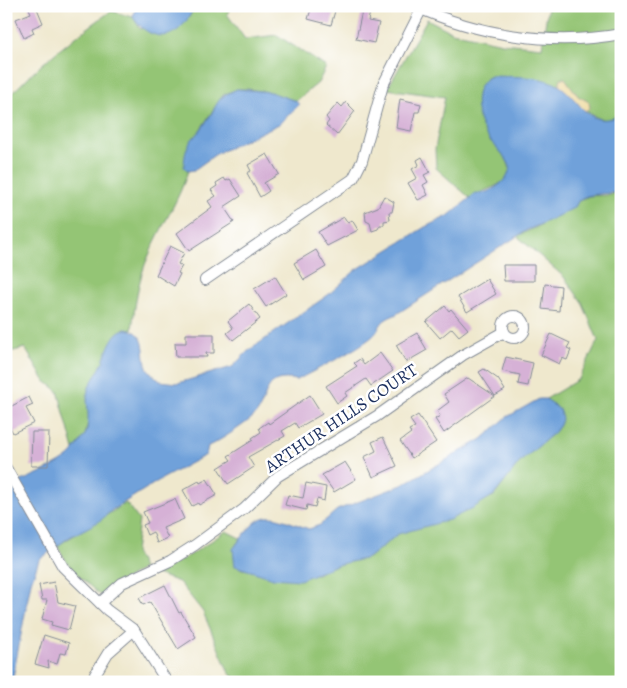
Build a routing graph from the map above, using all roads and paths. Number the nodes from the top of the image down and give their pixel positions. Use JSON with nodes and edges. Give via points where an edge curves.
{"nodes":[{"id":1,"x":418,"y":8,"type":"edge"},
{"id":2,"x":621,"y":34,"type":"edge"},
{"id":3,"x":205,"y":280,"type":"dead end"},
{"id":4,"x":504,"y":332,"type":"dead end"},
{"id":5,"x":7,"y":469,"type":"edge"},
{"id":6,"x":100,"y":603,"type":"junction"},
{"id":7,"x":134,"y":630,"type":"junction"},
{"id":8,"x":95,"y":682,"type":"edge"},
{"id":9,"x":167,"y":682,"type":"edge"}],
"edges":[{"from":1,"to":2,"type":"street","via":[[447,21],[502,35],[547,39]]},
{"from":1,"to":3,"type":"street","via":[[383,85],[362,161],[353,179]]},
{"from":4,"to":6,"type":"street","name":"ARTHUR HILLS COURT","via":[[463,355],[376,416],[278,476],[244,509],[195,545],[170,561],[122,583]]},
{"from":5,"to":6,"type":"street","via":[[54,554],[73,579]]},
{"from":6,"to":7,"type":"street"},
{"from":7,"to":8,"type":"street","via":[[108,653],[94,676]]},
{"from":7,"to":9,"type":"street"}]}
